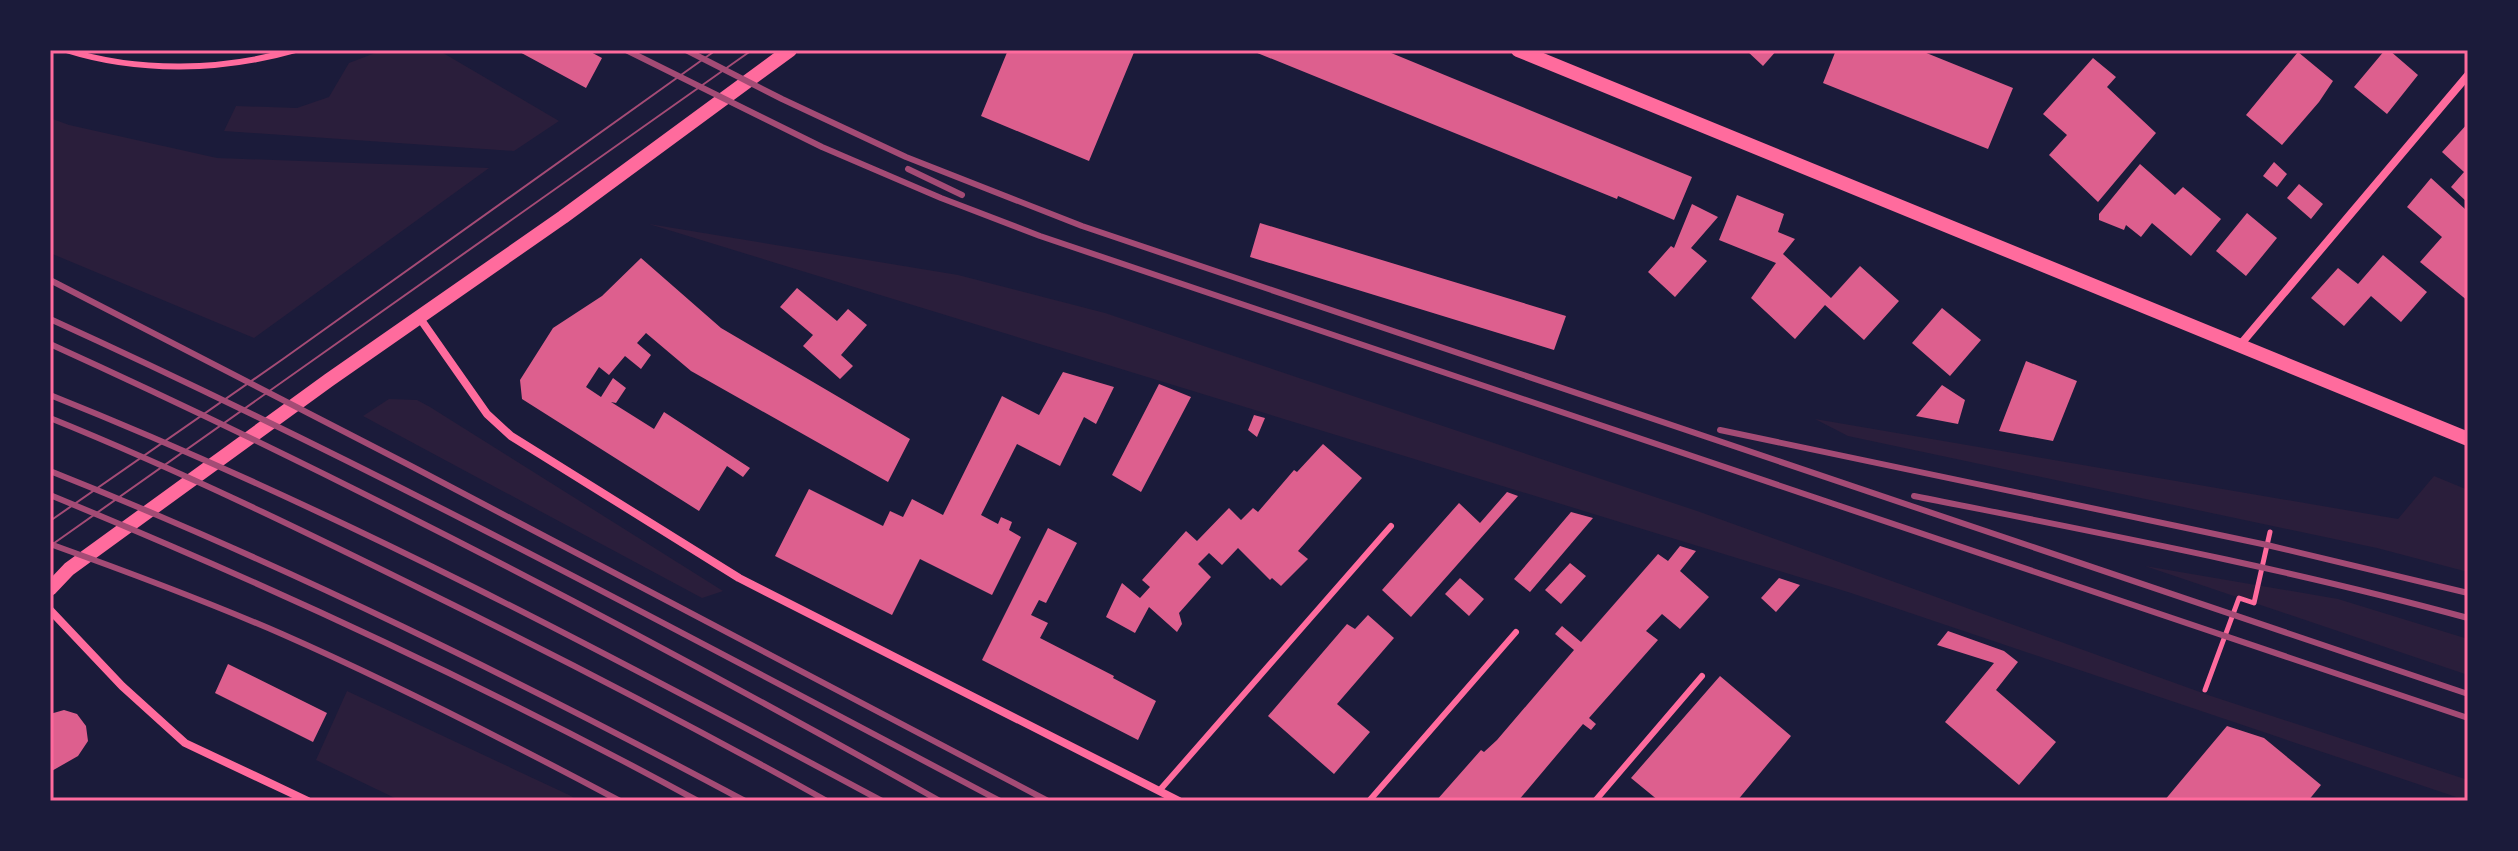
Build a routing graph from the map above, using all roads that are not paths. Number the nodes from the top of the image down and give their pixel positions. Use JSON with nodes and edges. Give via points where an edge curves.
{"nodes":[{"id":1,"x":66,"y":50,"type":"edge"},
{"id":2,"x":295,"y":50,"type":"edge"},
{"id":3,"x":1518,"y":50,"type":"edge"},
{"id":4,"x":785,"y":53,"type":"edge"},
{"id":5,"x":2468,"y":75,"type":"edge"},
{"id":6,"x":419,"y":317,"type":"junction"},
{"id":7,"x":2240,"y":345,"type":"junction"},
{"id":8,"x":2468,"y":439,"type":"edge"},
{"id":9,"x":1391,"y":526,"type":"dead end"},
{"id":10,"x":50,"y":589,"type":"edge"},
{"id":11,"x":50,"y":610,"type":"edge"},
{"id":12,"x":1516,"y":632,"type":"dead end"},
{"id":13,"x":1702,"y":676,"type":"dead end"},
{"id":14,"x":1159,"y":791,"type":"junction"},
{"id":15,"x":308,"y":801,"type":"edge"},
{"id":16,"x":1179,"y":801,"type":"edge"},
{"id":17,"x":1369,"y":801,"type":"edge"},
{"id":18,"x":1595,"y":801,"type":"edge"}],
"edges":[{"from":1,"to":2,"type":"lane","via":[[150,66],[192,66]]},
{"from":3,"to":7,"type":"street"},
{"from":4,"to":6,"type":"street"},
{"from":5,"to":7,"type":"street"},
{"from":6,"to":10,"type":"street","via":[[69,569]]},
{"from":6,"to":14,"type":"street","via":[[487,414],[511,436],[739,578]]},
{"from":7,"to":8,"type":"street"},
{"from":9,"to":14,"type":"lane"},
{"from":11,"to":15,"type":"street","via":[[185,743]]},
{"from":12,"to":17,"type":"lane"},
{"from":13,"to":18,"type":"lane"},
{"from":14,"to":16,"type":"street"}]}
